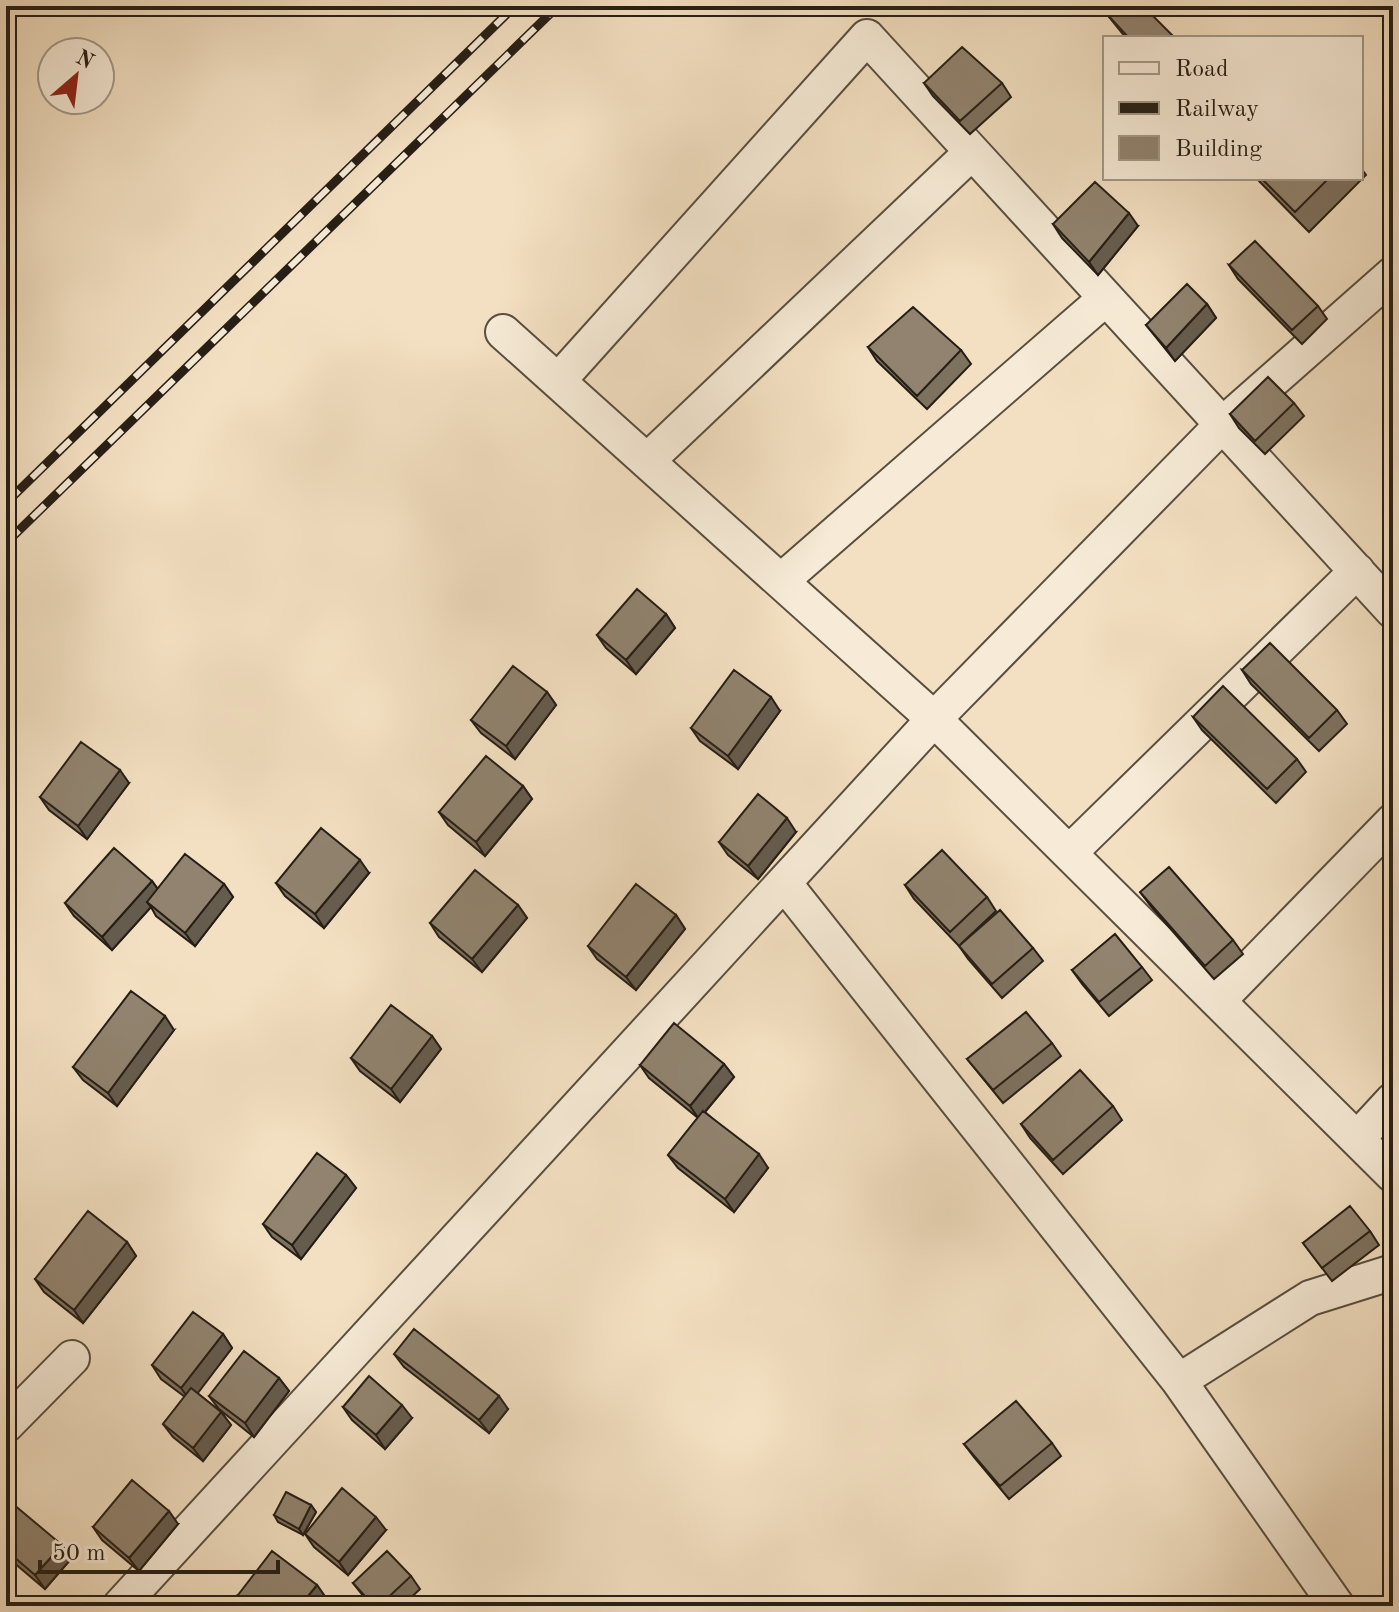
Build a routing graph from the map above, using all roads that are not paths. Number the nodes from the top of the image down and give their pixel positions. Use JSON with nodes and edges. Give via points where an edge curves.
{"nodes":[{"id":1,"x":972,"y":152,"type":"junction"},
{"id":2,"x":1393,"y":274,"type":"edge"},
{"id":3,"x":1106,"y":298,"type":"junction"},
{"id":4,"x":503,"y":332,"type":"dead end"},
{"id":5,"x":558,"y":381,"type":"junction"},
{"id":6,"x":1222,"y":425,"type":"junction"},
{"id":7,"x":647,"y":461,"type":"junction"},
{"id":8,"x":1357,"y":571,"type":"junction"},
{"id":9,"x":781,"y":581,"type":"junction"},
{"id":10,"x":1393,"y":611,"type":"edge"},
{"id":11,"x":934,"y":719,"type":"junction"},
{"id":12,"x":1393,"y":821,"type":"edge"},
{"id":13,"x":1069,"y":853,"type":"junction"},
{"id":14,"x":784,"y":883,"type":"junction"},
{"id":15,"x":1218,"y":1001,"type":"junction"},
{"id":16,"x":1393,"y":1100,"type":"edge"},
{"id":17,"x":1357,"y":1139,"type":"junction"},
{"id":18,"x":1393,"y":1175,"type":"edge"},
{"id":19,"x":1393,"y":1272,"type":"edge"},
{"id":20,"x":72,"y":1358,"type":"dead end"},
{"id":21,"x":1179,"y":1381,"type":"junction"},
{"id":22,"x":6,"y":1425,"type":"edge"},
{"id":23,"x":120,"y":1606,"type":"edge"},
{"id":24,"x":1337,"y":1606,"type":"edge"}],
"edges":[{"from":1,"to":3,"type":"street"},
{"from":1,"to":5,"type":"street","via":[[867,37]]},
{"from":1,"to":7,"type":"street"},
{"from":2,"to":6,"type":"street"},
{"from":3,"to":6,"type":"street"},
{"from":3,"to":9,"type":"street"},
{"from":4,"to":5,"type":"street"},
{"from":5,"to":7,"type":"street"},
{"from":6,"to":8,"type":"street"},
{"from":6,"to":11,"type":"street"},
{"from":7,"to":9,"type":"street"},
{"from":8,"to":10,"type":"street"},
{"from":8,"to":13,"type":"street"},
{"from":9,"to":11,"type":"street"},
{"from":11,"to":13,"type":"street"},
{"from":11,"to":14,"type":"street"},
{"from":12,"to":15,"type":"street"},
{"from":13,"to":15,"type":"street"},
{"from":14,"to":21,"type":"street"},
{"from":14,"to":23,"type":"street"},
{"from":15,"to":17,"type":"street"},
{"from":16,"to":17,"type":"street"},
{"from":17,"to":18,"type":"street"},
{"from":19,"to":21,"type":"street","via":[[1310,1298]]},
{"from":20,"to":22,"type":"street"},
{"from":21,"to":24,"type":"street"}]}
